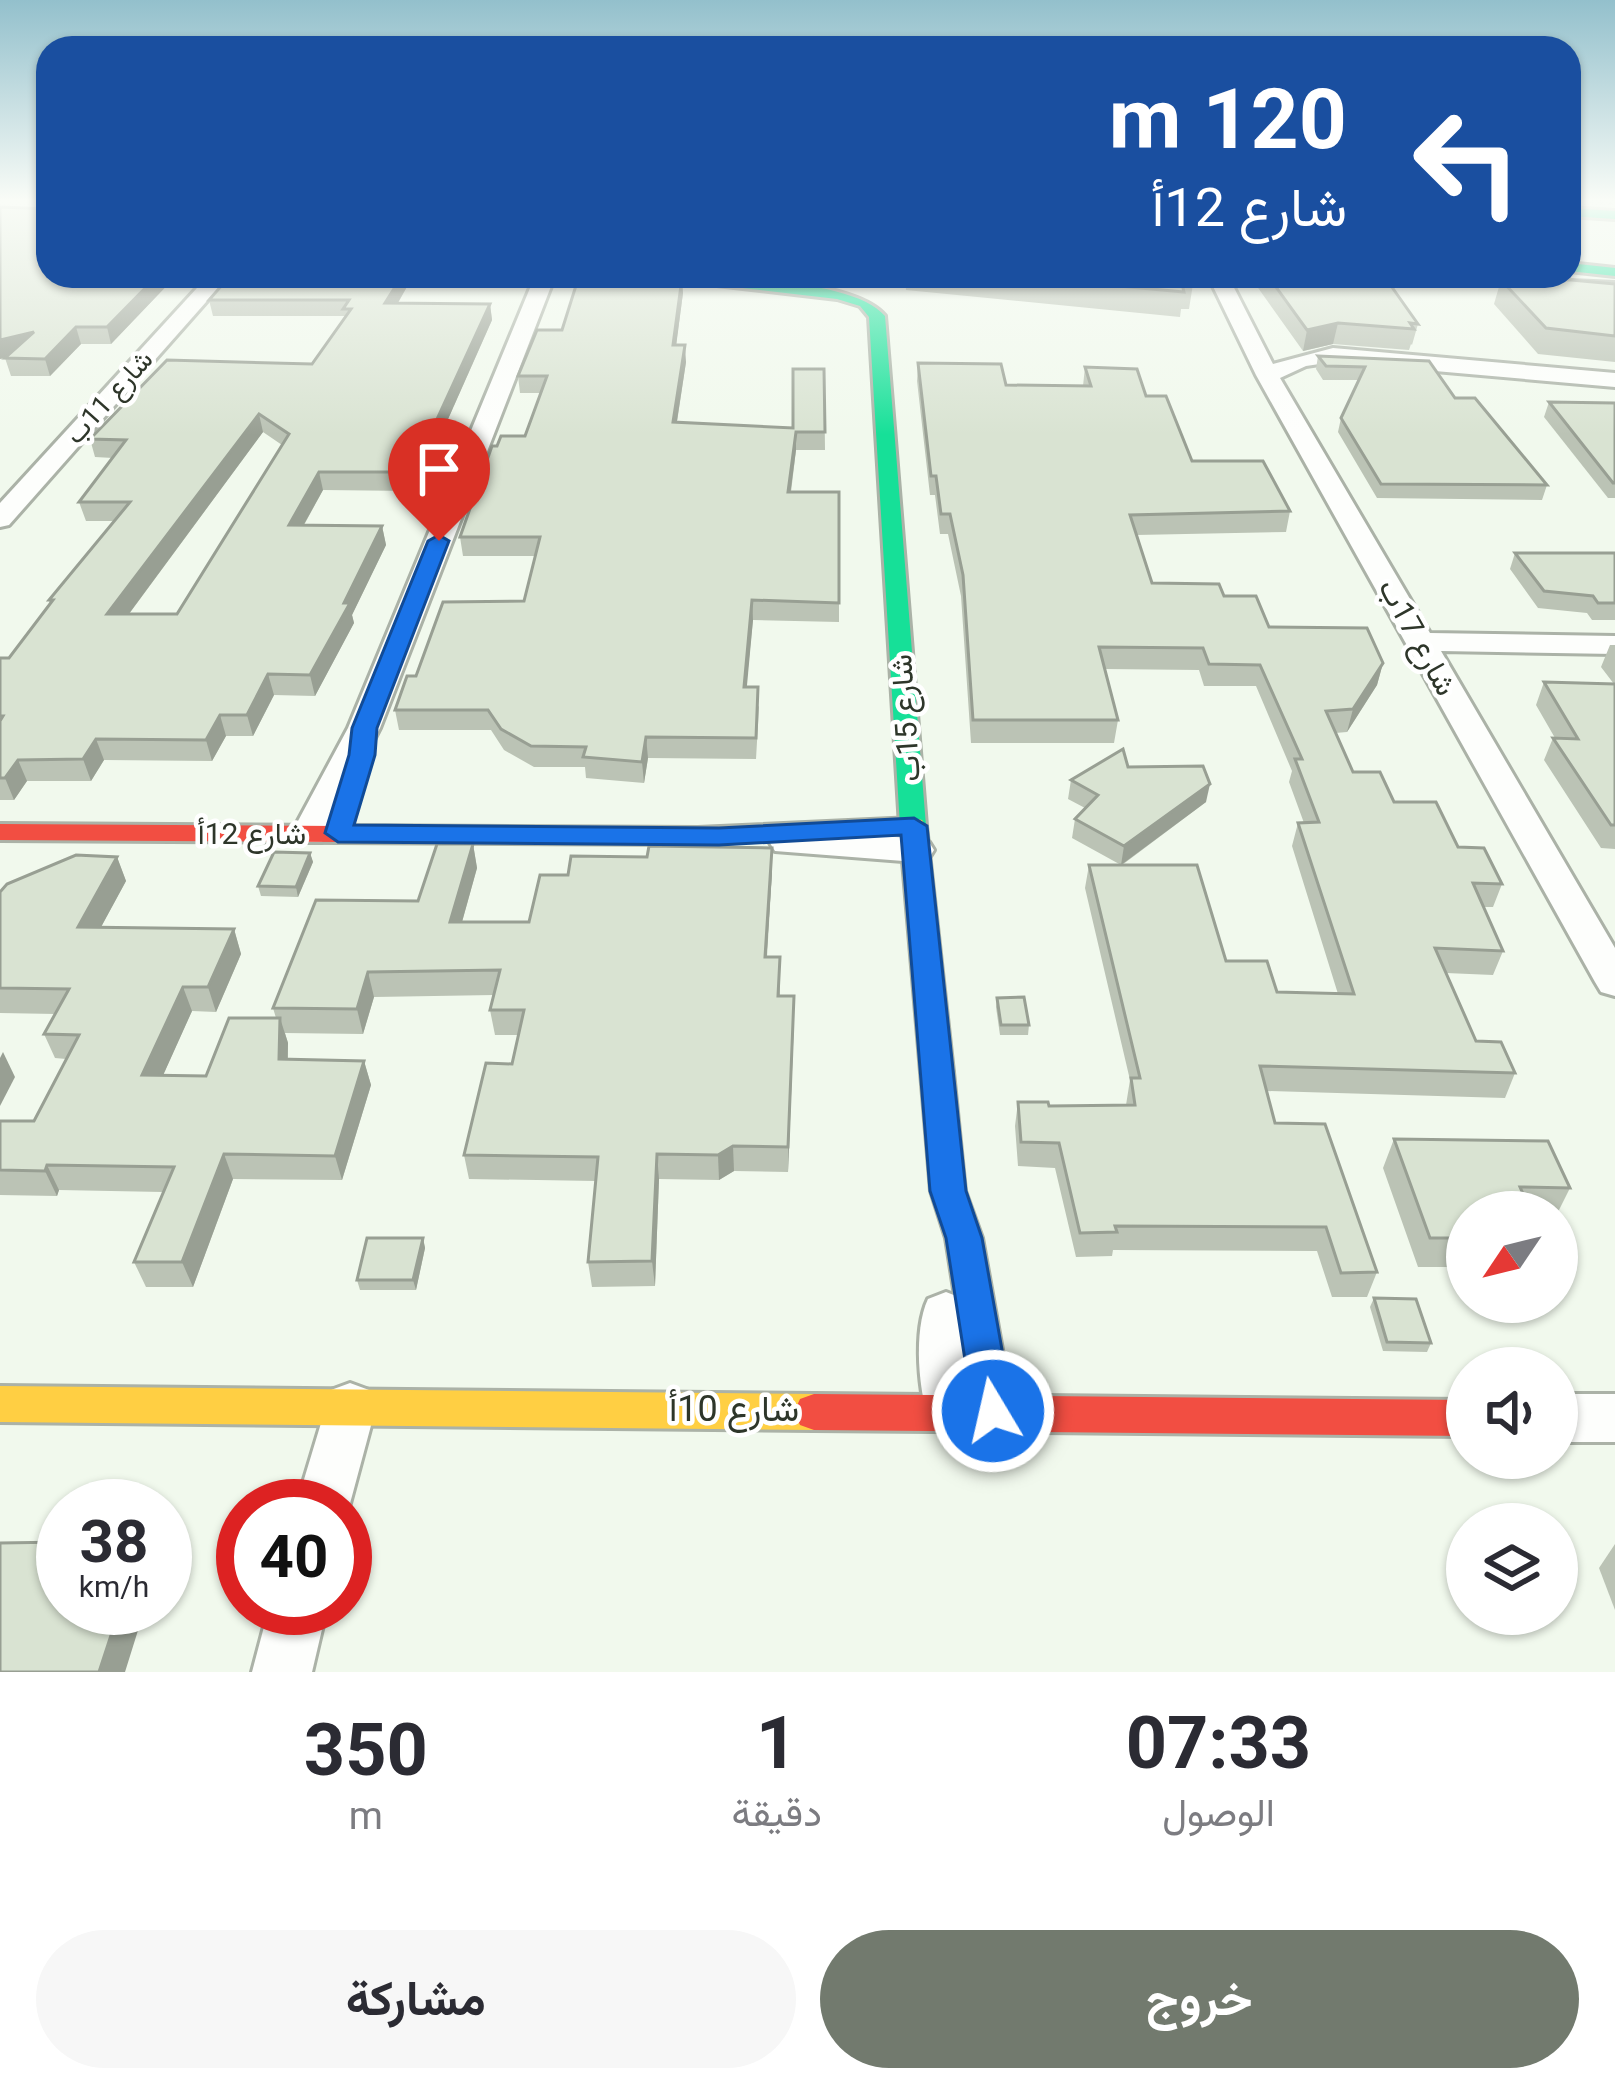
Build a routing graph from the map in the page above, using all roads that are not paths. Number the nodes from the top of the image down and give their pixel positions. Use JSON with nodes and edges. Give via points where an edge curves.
{"nodes":[{"id":1,"x":1581,"y":286,"type":"edge"},
{"id":2,"x":208,"y":288,"type":"edge"},
{"id":3,"x":542,"y":288,"type":"edge"},
{"id":4,"x":778,"y":288,"type":"edge"},
{"id":5,"x":1224,"y":288,"type":"edge"},
{"id":6,"x":1615,"y":289,"type":"edge"},
{"id":7,"x":1250,"y":342,"type":"junction"},
{"id":8,"x":1455,"y":364,"type":"junction"},
{"id":9,"x":1267,"y":375,"type":"junction"},
{"id":10,"x":1615,"y":380,"type":"edge"},
{"id":11,"x":0,"y":519,"type":"edge"},
{"id":12,"x":1615,"y":649,"type":"edge"},
{"id":13,"x":1426,"y":650,"type":"junction"},
{"id":14,"x":0,"y":832,"type":"edge"},
{"id":15,"x":324,"y":834,"type":"junction"},
{"id":16,"x":719,"y":836,"type":"joint"},
{"id":17,"x":915,"y":838,"type":"junction"},
{"id":18,"x":1615,"y":982,"type":"edge"},
{"id":19,"x":948,"y":1191,"type":"joint"},
{"id":20,"x":0,"y":1404,"type":"edge"},
{"id":21,"x":350,"y":1406,"type":"junction"},
{"id":22,"x":972,"y":1411,"type":"junction"},
{"id":23,"x":1446,"y":1418,"type":"edge"},
{"id":24,"x":1578,"y":1418,"type":"edge"},
{"id":25,"x":1615,"y":1418,"type":"edge"},
{"id":26,"x":331,"y":1479,"type":"edge"},
{"id":27,"x":291,"y":1635,"type":"edge"},
{"id":28,"x":281,"y":1672,"type":"edge"}],
"edges":[{"from":1,"to":6,"type":"street"},
{"from":2,"to":11,"type":"street","name":"شارع 11ب"},
{"from":3,"to":15,"type":"street"},
{"from":4,"to":17,"type":"main road","name":"شارع 15ب","via":[[839,295],[877,316]]},
{"from":5,"to":7,"type":"street","name":"شارع 17ب"},
{"from":7,"to":8,"type":"street"},
{"from":7,"to":9,"type":"street","name":"شارع 17ب"},
{"from":8,"to":9,"type":"street","via":[[1333,355]]},
{"from":8,"to":10,"type":"street"},
{"from":9,"to":13,"type":"street","name":"شارع 17ب"},
{"from":12,"to":13,"type":"street"},
{"from":13,"to":18,"type":"street","name":"شارع 17ب"},
{"from":14,"to":15,"type":"main road","name":"شارع 12أ"},
{"from":15,"to":16,"type":"main road","name":"شارع 12أ"},
{"from":16,"to":17,"type":"street","name":"شارع 12أ"},
{"from":17,"to":19,"type":"main road","name":"شارع 15ب"},
{"from":19,"to":22,"type":"street","name":"شارع 15ب","via":[[942,1238]]},
{"from":20,"to":21,"type":"main road","name":"شارع 10أ"},
{"from":21,"to":22,"type":"main road","name":"شارع 10أ"},
{"from":21,"to":26,"type":"street"},
{"from":22,"to":23,"type":"main road","name":"شارع 10أ"},
{"from":24,"to":25,"type":"street"},
{"from":27,"to":28,"type":"street"}]}
